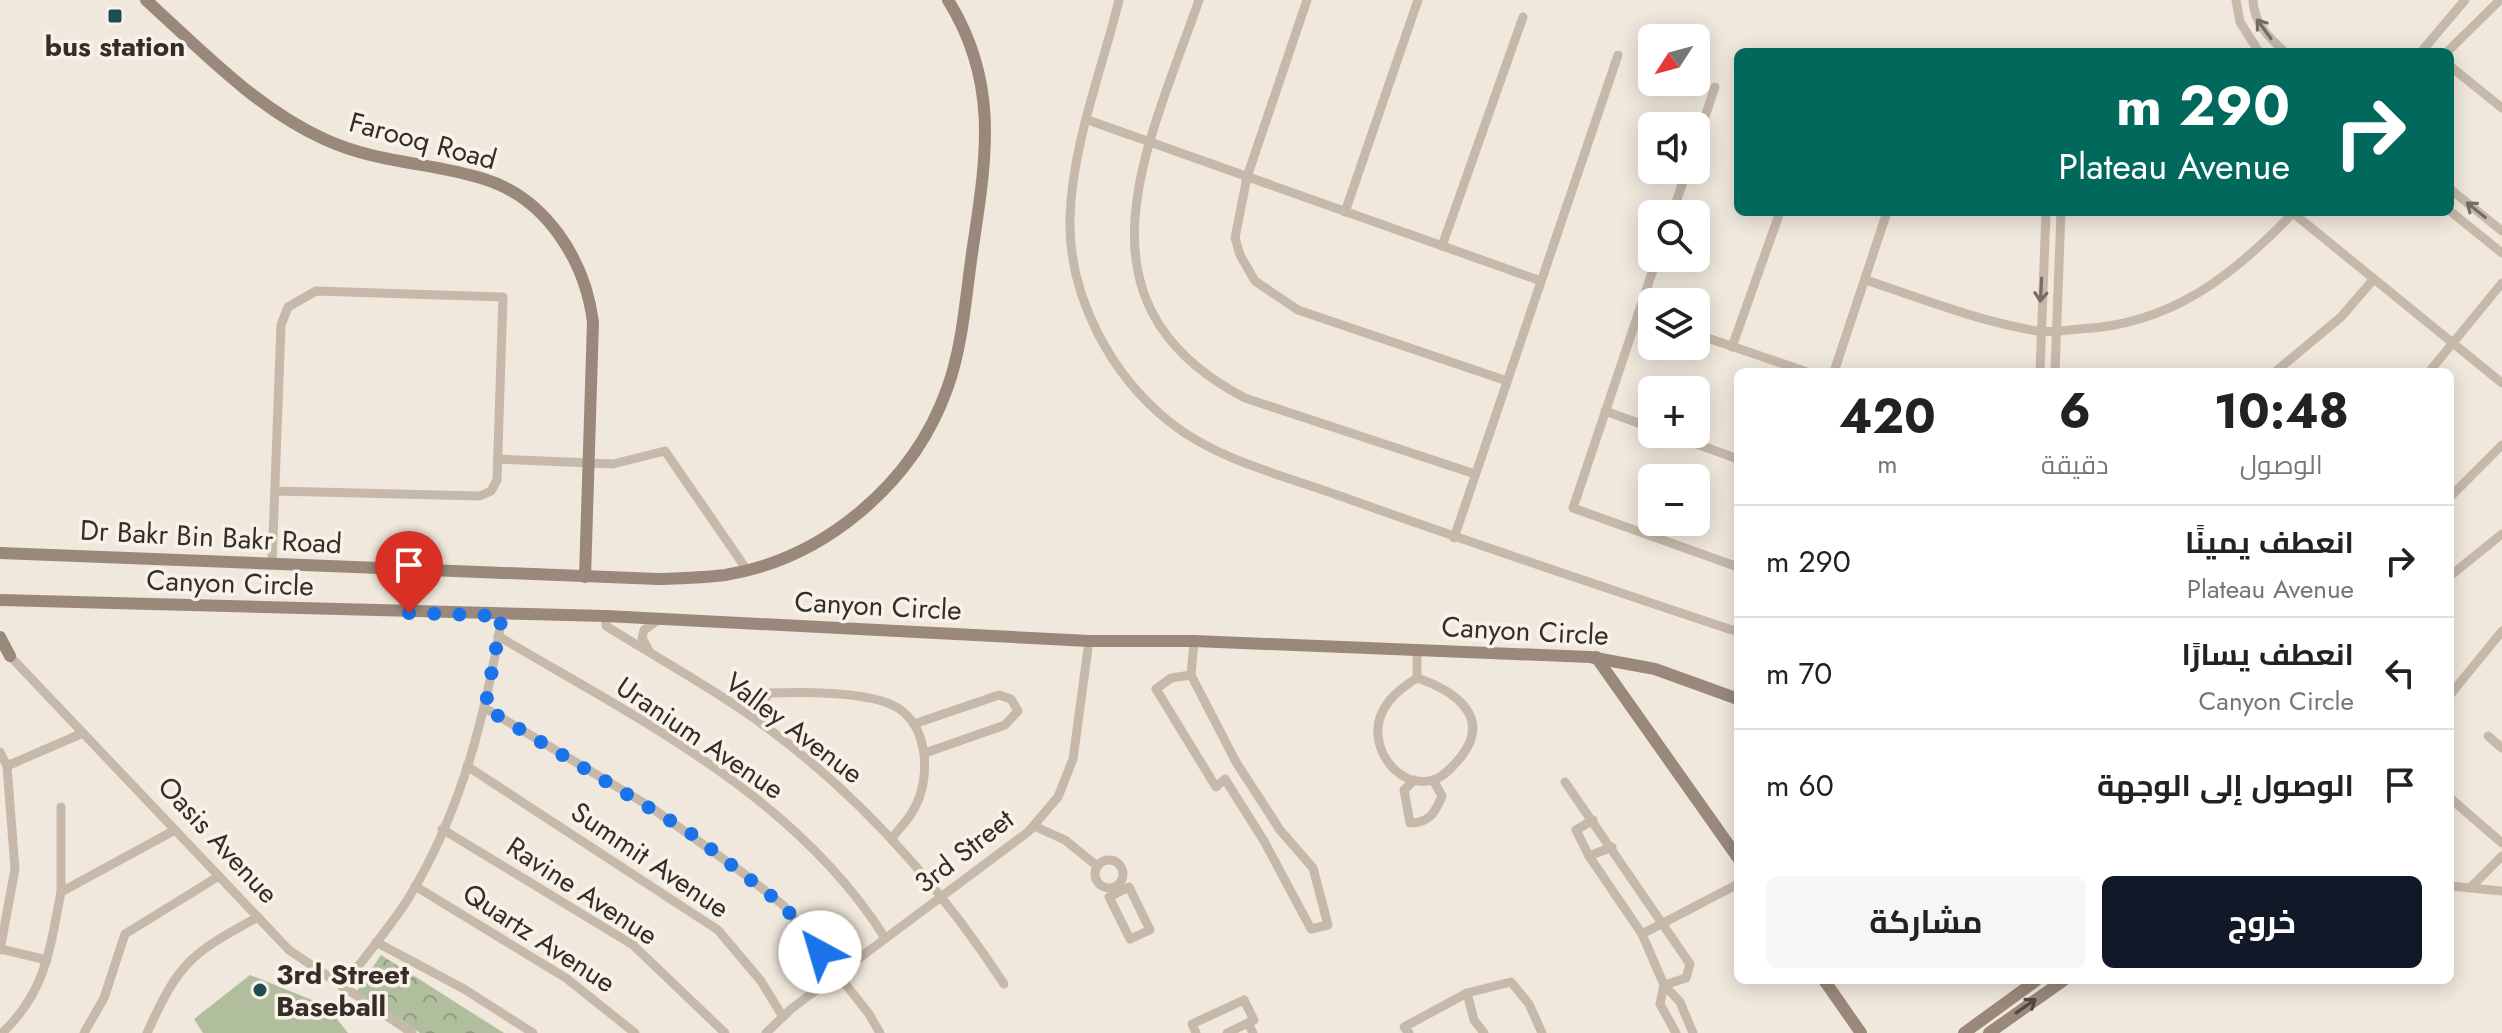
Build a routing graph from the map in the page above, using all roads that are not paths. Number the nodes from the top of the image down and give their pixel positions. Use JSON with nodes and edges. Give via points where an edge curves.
{"nodes":[{"id":1,"x":146,"y":0,"type":"edge"},
{"id":2,"x":948,"y":0,"type":"edge"},
{"id":3,"x":1119,"y":0,"type":"edge"},
{"id":4,"x":1199,"y":0,"type":"edge"},
{"id":5,"x":1307,"y":0,"type":"edge"},
{"id":6,"x":1418,"y":0,"type":"edge"},
{"id":7,"x":2236,"y":0,"type":"edge"},
{"id":8,"x":2253,"y":0,"type":"edge"},
{"id":9,"x":2465,"y":0,"type":"edge"},
{"id":10,"x":2500,"y":0,"type":"edge"},
{"id":11,"x":1523,"y":17,"type":"dead end"},
{"id":12,"x":2256,"y":48,"type":"edge"},
{"id":13,"x":2281,"y":48,"type":"edge"},
{"id":14,"x":2424,"y":48,"type":"edge"},
{"id":15,"x":2451,"y":48,"type":"edge"},
{"id":16,"x":1618,"y":55,"type":"dead end"},
{"id":17,"x":2454,"y":69,"type":"edge"},
{"id":18,"x":1715,"y":87,"type":"dead end"},
{"id":19,"x":2502,"y":108,"type":"edge"},
{"id":20,"x":1707,"y":112,"type":"edge"},
{"id":21,"x":1088,"y":120,"type":"junction"},
{"id":22,"x":1150,"y":142,"type":"junction"},
{"id":23,"x":1247,"y":177,"type":"junction"},
{"id":24,"x":2454,"y":192,"type":"edge"},
{"id":25,"x":1345,"y":212,"type":"junction"},
{"id":26,"x":2454,"y":214,"type":"edge"},
{"id":27,"x":1779,"y":216,"type":"edge"},
{"id":28,"x":1886,"y":216,"type":"edge"},
{"id":29,"x":2046,"y":216,"type":"edge"},
{"id":30,"x":2061,"y":216,"type":"edge"},
{"id":31,"x":2290,"y":216,"type":"edge"},
{"id":32,"x":2299,"y":216,"type":"edge"},
{"id":33,"x":2501,"y":229,"type":"edge"},
{"id":34,"x":1442,"y":246,"type":"junction"},
{"id":35,"x":2502,"y":253,"type":"edge"},
{"id":36,"x":1866,"y":280,"type":"junction"},
{"id":37,"x":2373,"y":280,"type":"junction"},
{"id":38,"x":1541,"y":281,"type":"junction"},
{"id":39,"x":2502,"y":283,"type":"edge"},
{"id":40,"x":1638,"y":313,"type":"edge"},
{"id":41,"x":2056,"y":330,"type":"junction"},
{"id":42,"x":2041,"y":332,"type":"junction"},
{"id":43,"x":1710,"y":339,"type":"edge"},
{"id":44,"x":2451,"y":344,"type":"junction"},
{"id":45,"x":1732,"y":347,"type":"junction"},
{"id":46,"x":1795,"y":368,"type":"edge"},
{"id":47,"x":1835,"y":368,"type":"edge"},
{"id":48,"x":2040,"y":368,"type":"edge"},
{"id":49,"x":2055,"y":368,"type":"edge"},
{"id":50,"x":2280,"y":368,"type":"edge"},
{"id":51,"x":2432,"y":368,"type":"edge"},
{"id":52,"x":1507,"y":381,"type":"junction"},
{"id":53,"x":2502,"y":383,"type":"edge"},
{"id":54,"x":1605,"y":411,"type":"junction"},
{"id":55,"x":1638,"y":423,"type":"edge"},
{"id":56,"x":2502,"y":445,"type":"edge"},
{"id":57,"x":1708,"y":448,"type":"edge"},
{"id":58,"x":1734,"y":458,"type":"edge"},
{"id":59,"x":498,"y":459,"type":"junction"},
{"id":60,"x":589,"y":463,"type":"junction"},
{"id":61,"x":1475,"y":474,"type":"junction"},
{"id":62,"x":275,"y":491,"type":"junction"},
{"id":63,"x":2454,"y":493,"type":"edge"},
{"id":64,"x":2502,"y":534,"type":"edge"},
{"id":65,"x":1454,"y":538,"type":"junction"},
{"id":66,"x":0,"y":553,"type":"edge"},
{"id":67,"x":272,"y":564,"type":"junction"},
{"id":68,"x":1734,"y":566,"type":"edge"},
{"id":69,"x":747,"y":570,"type":"junction"},
{"id":70,"x":2454,"y":573,"type":"edge"},
{"id":71,"x":585,"y":577,"type":"junction"},
{"id":72,"x":3,"y":602,"type":"edge"},
{"id":73,"x":502,"y":616,"type":"junction"},
{"id":74,"x":606,"y":616,"type":"junction"},
{"id":75,"x":661,"y":619,"type":"junction"},
{"id":76,"x":1734,"y":631,"type":"edge"},
{"id":77,"x":2502,"y":631,"type":"edge"},
{"id":78,"x":498,"y":636,"type":"junction"},
{"id":79,"x":0,"y":637,"type":"edge"},
{"id":80,"x":1089,"y":641,"type":"junction"},
{"id":81,"x":1194,"y":641,"type":"junction"},
{"id":82,"x":1417,"y":650,"type":"junction"},
{"id":83,"x":5,"y":651,"type":"edge"},
{"id":84,"x":1596,"y":657,"type":"junction"},
{"id":85,"x":658,"y":659,"type":"junction"},
{"id":86,"x":1191,"y":675,"type":"junction"},
{"id":87,"x":1417,"y":678,"type":"junction"},
{"id":88,"x":2454,"y":690,"type":"edge"},
{"id":89,"x":1734,"y":698,"type":"edge"},
{"id":90,"x":485,"y":708,"type":"junction"},
{"id":91,"x":750,"y":715,"type":"junction"},
{"id":92,"x":914,"y":724,"type":"junction"},
{"id":93,"x":83,"y":733,"type":"junction"},
{"id":94,"x":2488,"y":736,"type":"dead end"},
{"id":95,"x":2502,"y":748,"type":"edge"},
{"id":96,"x":0,"y":752,"type":"edge"},
{"id":97,"x":925,"y":753,"type":"junction"},
{"id":98,"x":7,"y":766,"type":"junction"},
{"id":99,"x":467,"y":766,"type":"junction"},
{"id":100,"x":1396,"y":772,"type":"junction"},
{"id":101,"x":1414,"y":780,"type":"junction"},
{"id":102,"x":1433,"y":780,"type":"junction"},
{"id":103,"x":1565,"y":782,"type":"dead end"},
{"id":104,"x":1404,"y":790,"type":"junction"},
{"id":105,"x":2454,"y":801,"type":"edge"},
{"id":106,"x":61,"y":807,"type":"dead end"},
{"id":107,"x":1593,"y":820,"type":"junction"},
{"id":108,"x":1034,"y":826,"type":"junction"},
{"id":109,"x":442,"y":829,"type":"junction"},
{"id":110,"x":175,"y":830,"type":"junction"},
{"id":111,"x":892,"y":838,"type":"junction"},
{"id":112,"x":2502,"y":843,"type":"edge"},
{"id":113,"x":1612,"y":847,"type":"junction"},
{"id":114,"x":1734,"y":852,"type":"edge"},
{"id":115,"x":1589,"y":856,"type":"junction"},
{"id":116,"x":2502,"y":856,"type":"edge"},
{"id":117,"x":1097,"y":866,"type":"junction"},
{"id":118,"x":219,"y":876,"type":"junction"},
{"id":119,"x":415,"y":886,"type":"junction"},
{"id":120,"x":1734,"y":886,"type":"edge"},
{"id":121,"x":2454,"y":886,"type":"edge"},
{"id":122,"x":2470,"y":888,"type":"junction"},
{"id":123,"x":1117,"y":890,"type":"junction"},
{"id":124,"x":2502,"y":891,"type":"edge"},
{"id":125,"x":61,"y":892,"type":"junction"},
{"id":126,"x":940,"y":898,"type":"junction"},
{"id":127,"x":258,"y":917,"type":"junction"},
{"id":128,"x":1664,"y":923,"type":"junction"},
{"id":129,"x":1642,"y":934,"type":"junction"},
{"id":130,"x":885,"y":938,"type":"junction"},
{"id":131,"x":376,"y":942,"type":"junction"},
{"id":132,"x":0,"y":949,"type":"edge"},
{"id":133,"x":47,"y":960,"type":"junction"},
{"id":134,"x":838,"y":974,"type":"junction"},
{"id":135,"x":1004,"y":984,"type":"dead end"},
{"id":136,"x":1827,"y":984,"type":"edge"},
{"id":137,"x":2031,"y":984,"type":"edge"},
{"id":138,"x":2058,"y":984,"type":"edge"},
{"id":139,"x":1664,"y":985,"type":"junction"},
{"id":140,"x":342,"y":987,"type":"junction"},
{"id":141,"x":1467,"y":993,"type":"junction"},
{"id":142,"x":783,"y":1017,"type":"junction"},
{"id":143,"x":1248,"y":1023,"type":"junction"},
{"id":144,"x":2,"y":1033,"type":"edge"},
{"id":145,"x":84,"y":1033,"type":"edge"},
{"id":146,"x":147,"y":1033,"type":"edge"},
{"id":147,"x":412,"y":1033,"type":"edge"},
{"id":148,"x":533,"y":1033,"type":"edge"},
{"id":149,"x":635,"y":1033,"type":"edge"},
{"id":150,"x":725,"y":1033,"type":"edge"},
{"id":151,"x":766,"y":1033,"type":"edge"},
{"id":152,"x":880,"y":1033,"type":"edge"},
{"id":153,"x":1196,"y":1033,"type":"edge"},
{"id":154,"x":1227,"y":1033,"type":"edge"},
{"id":155,"x":1253,"y":1033,"type":"edge"},
{"id":156,"x":1409,"y":1033,"type":"edge"},
{"id":157,"x":1484,"y":1033,"type":"edge"},
{"id":158,"x":1542,"y":1033,"type":"edge"},
{"id":159,"x":1676,"y":1033,"type":"edge"},
{"id":160,"x":1693,"y":1033,"type":"edge"},
{"id":161,"x":1861,"y":1033,"type":"edge"},
{"id":162,"x":1964,"y":1033,"type":"edge"},
{"id":163,"x":1989,"y":1033,"type":"edge"}],
"edges":[{"from":1,"to":60,"type":"street","name":"Farooq Road","via":[[251,92],[324,139],[497,184],[558,232],[576,261],[592,311]]},
{"from":2,"to":69,"type":"street","name":"Dr Bakr Bin Bakr Road","via":[[976,62],[987,131],[956,359],[947,390],[904,467],[858,515],[805,549]]},
{"from":3,"to":21,"type":"street"},
{"from":4,"to":22,"type":"street"},
{"from":5,"to":23,"type":"street"},
{"from":6,"to":25,"type":"street"},
{"from":7,"to":12,"type":"street","via":[[2240,22]]},
{"from":13,"to":8,"type":"street","one_way":true,"via":[[2253,14]]},
{"from":9,"to":14,"type":"street"},
{"from":10,"to":15,"type":"street"},
{"from":11,"to":34,"type":"street"},
{"from":16,"to":38,"type":"street"},
{"from":17,"to":19,"type":"street"},
{"from":18,"to":20,"type":"street"},
{"from":21,"to":22,"type":"street"},
{"from":21,"to":65,"type":"street","via":[[1070,219],[1076,271],[1101,343],[1144,399],[1173,425],[1220,453]]},
{"from":22,"to":23,"type":"street"},
{"from":22,"to":61,"type":"street","via":[[1133,211],[1133,253],[1150,310],[1172,341],[1211,380],[1245,398]]},
{"from":23,"to":25,"type":"street"},
{"from":23,"to":52,"type":"street","via":[[1235,238],[1255,281],[1271,295],[1298,310]]},
{"from":33,"to":24,"type":"street","one_way":true},
{"from":25,"to":34,"type":"street"},
{"from":26,"to":35,"type":"street"},
{"from":27,"to":45,"type":"street"},
{"from":28,"to":36,"type":"street"},
{"from":29,"to":42,"type":"street","one_way":true},
{"from":30,"to":41,"type":"street"},
{"from":31,"to":41,"type":"street","via":[[2253,256],[2211,287],[2155,314],[2106,328]]},
{"from":32,"to":37,"type":"street"},
{"from":34,"to":38,"type":"street"},
{"from":36,"to":42,"type":"street","via":[[1970,316]]},
{"from":36,"to":47,"type":"street"},
{"from":37,"to":44,"type":"street"},
{"from":37,"to":50,"type":"street","via":[[2341,317]]},
{"from":38,"to":52,"type":"street"},
{"from":39,"to":44,"type":"street"},
{"from":40,"to":54,"type":"street"},
{"from":41,"to":42,"type":"street"},
{"from":41,"to":49,"type":"street"},
{"from":42,"to":48,"type":"street"},
{"from":43,"to":45,"type":"street"},
{"from":44,"to":51,"type":"street"},
{"from":44,"to":53,"type":"street"},
{"from":45,"to":46,"type":"street"},
{"from":52,"to":61,"type":"street"},
{"from":54,"to":55,"type":"street"},
{"from":54,"to":68,"type":"street","via":[[1573,508]]},
{"from":56,"to":63,"type":"street"},
{"from":57,"to":58,"type":"street"},
{"from":59,"to":60,"type":"street"},
{"from":59,"to":62,"type":"street","via":[[495,486],[480,496]]},
{"from":59,"to":62,"type":"street","via":[[503,297],[316,291],[288,307],[281,325]]},
{"from":60,"to":69,"type":"street","via":[[627,463],[665,451]]},
{"from":60,"to":71,"type":"street","name":"Farooq Road"},
{"from":61,"to":65,"type":"street"},
{"from":62,"to":67,"type":"street"},
{"from":64,"to":70,"type":"street"},
{"from":65,"to":76,"type":"street"},
{"from":66,"to":67,"type":"street","name":"Dr Bakr Bin Bakr Road"},
{"from":67,"to":71,"type":"street","name":"Dr Bakr Bin Bakr Road"},
{"from":69,"to":71,"type":"street","name":"Dr Bakr Bin Bakr Road","via":[[699,577]]},
{"from":72,"to":73,"type":"street","name":"Canyon Circle"},
{"from":73,"to":74,"type":"street","name":"Canyon Circle"},
{"from":73,"to":78,"type":"street"},
{"from":74,"to":75,"type":"street","name":"Canyon Circle"},
{"from":74,"to":85,"type":"street","name":"Valley Avenue","via":[[606,626]]},
{"from":75,"to":80,"type":"street","name":"Canyon Circle"},
{"from":75,"to":85,"type":"street","via":[[650,623],[642,638]]},
{"from":77,"to":88,"type":"street"},
{"from":78,"to":90,"type":"street"},
{"from":78,"to":130,"type":"street","name":"Uranium Avenue","via":[[734,780],[837,872]]},
{"from":79,"to":83,"type":"street","name":"Oasis Avenue"},
{"from":80,"to":81,"type":"street","name":"Canyon Circle"},
{"from":80,"to":108,"type":"street","name":"3rd Street","via":[[1073,759],[1058,797]]},
{"from":81,"to":82,"type":"street","name":"Canyon Circle"},
{"from":81,"to":86,"type":"street"},
{"from":82,"to":84,"type":"street","name":"Canyon Circle"},
{"from":82,"to":87,"type":"street"},
{"from":83,"to":93,"type":"street","name":"Oasis Avenue"},
{"from":84,"to":89,"type":"street","name":"Canyon Circle","via":[[1655,669]]},
{"from":84,"to":114,"type":"street"},
{"from":85,"to":91,"type":"street","name":"Valley Avenue"},
{"from":86,"to":86,"type":"street","via":[[1171,678],[1156,689],[1216,787],[1225,779],[1311,929],[1328,925],[1313,868],[1280,830],[1236,762]]},
{"from":87,"to":100,"type":"street","via":[[1398,690],[1379,715],[1378,737]]},
{"from":87,"to":102,"type":"street","via":[[1454,693],[1467,709],[1473,731],[1451,768]]},
{"from":90,"to":99,"type":"street"},
{"from":90,"to":134,"type":"street","via":[[689,832],[784,906]]},
{"from":91,"to":92,"type":"street","via":[[770,693],[792,692],[877,700],[898,708]]},
{"from":91,"to":111,"type":"street","name":"Valley Avenue","via":[[821,769]]},
{"from":92,"to":97,"type":"street"},
{"from":92,"to":97,"type":"street","via":[[999,695],[1011,699],[1018,711],[1005,725]]},
{"from":93,"to":98,"type":"street"},
{"from":93,"to":110,"type":"street","name":"Oasis Avenue"},
{"from":94,"to":95,"type":"street"},
{"from":96,"to":98,"type":"street"},
{"from":97,"to":111,"type":"street","via":[[923,787]]},
{"from":98,"to":132,"type":"street","via":[[15,869]]},
{"from":99,"to":109,"type":"street"},
{"from":99,"to":142,"type":"street","name":"Summit Avenue","via":[[718,930]]},
{"from":100,"to":101,"type":"street"},
{"from":100,"to":104,"type":"street"},
{"from":101,"to":102,"type":"street"},
{"from":101,"to":104,"type":"street"},
{"from":102,"to":104,"type":"street","via":[[1442,796],[1436,813],[1422,823],[1410,823]]},
{"from":103,"to":107,"type":"street"},
{"from":105,"to":112,"type":"street"},
{"from":106,"to":125,"type":"street"},
{"from":107,"to":113,"type":"street"},
{"from":107,"to":115,"type":"street","via":[[1576,830]]},
{"from":108,"to":117,"type":"street","via":[[1065,840]]},
{"from":108,"to":126,"type":"street","name":"3rd Street"},
{"from":109,"to":119,"type":"street"},
{"from":109,"to":150,"type":"street","name":"Ravine Avenue","via":[[633,945]]},
{"from":110,"to":118,"type":"street","name":"Oasis Avenue"},
{"from":110,"to":125,"type":"street"},
{"from":111,"to":126,"type":"street","name":"Valley Avenue"},
{"from":113,"to":115,"type":"street"},
{"from":113,"to":128,"type":"street"},
{"from":115,"to":129,"type":"street"},
{"from":116,"to":122,"type":"street"},
{"from":117,"to":123,"type":"street","via":[[1098,884]]},
{"from":117,"to":123,"type":"street","via":[[1109,860],[1118,864],[1123,876]]},
{"from":118,"to":127,"type":"street","name":"Oasis Avenue"},
{"from":118,"to":145,"type":"street","via":[[125,934],[104,998]]},
{"from":119,"to":131,"type":"street"},
{"from":119,"to":149,"type":"street","name":"Quartz Avenue","via":[[566,978]]},
{"from":120,"to":128,"type":"street"},
{"from":121,"to":122,"type":"street"},
{"from":122,"to":124,"type":"street"},
{"from":123,"to":123,"type":"street","via":[[1129,887],[1150,930],[1130,939],[1109,897]]},
{"from":125,"to":133,"type":"street"},
{"from":126,"to":130,"type":"street","name":"3rd Street"},
{"from":126,"to":135,"type":"street","name":"Valley Avenue"},
{"from":127,"to":140,"type":"street","name":"Oasis Avenue","via":[[289,950]]},
{"from":127,"to":146,"type":"street","via":[[200,949],[179,970]]},
{"from":128,"to":129,"type":"street"},
{"from":128,"to":139,"type":"street","via":[[1690,964],[1686,978]]},
{"from":129,"to":139,"type":"street"},
{"from":130,"to":134,"type":"street","name":"3rd Street"},
{"from":131,"to":140,"type":"street"},
{"from":131,"to":148,"type":"street"},
{"from":132,"to":133,"type":"street"},
{"from":133,"to":144,"type":"street","via":[[38,990]]},
{"from":134,"to":142,"type":"street","name":"3rd Street"},
{"from":134,"to":152,"type":"street"},
{"from":136,"to":161,"type":"street"},
{"from":137,"to":162,"type":"street"},
{"from":163,"to":138,"type":"street","one_way":true},
{"from":139,"to":159,"type":"street","via":[[1660,1004]]},
{"from":139,"to":160,"type":"street","via":[[1680,1002]]},
{"from":140,"to":147,"type":"street","name":"Oasis Avenue"},
{"from":141,"to":156,"type":"street","via":[[1404,1027]]},
{"from":141,"to":157,"type":"street","via":[[1474,1020]]},
{"from":141,"to":158,"type":"street","via":[[1511,982]]},
{"from":142,"to":151,"type":"street","name":"3rd Street"},
{"from":143,"to":153,"type":"street","via":[[1254,1020],[1244,1000],[1192,1024]]},
{"from":143,"to":154,"type":"street"},
{"from":143,"to":155,"type":"street"}]}
